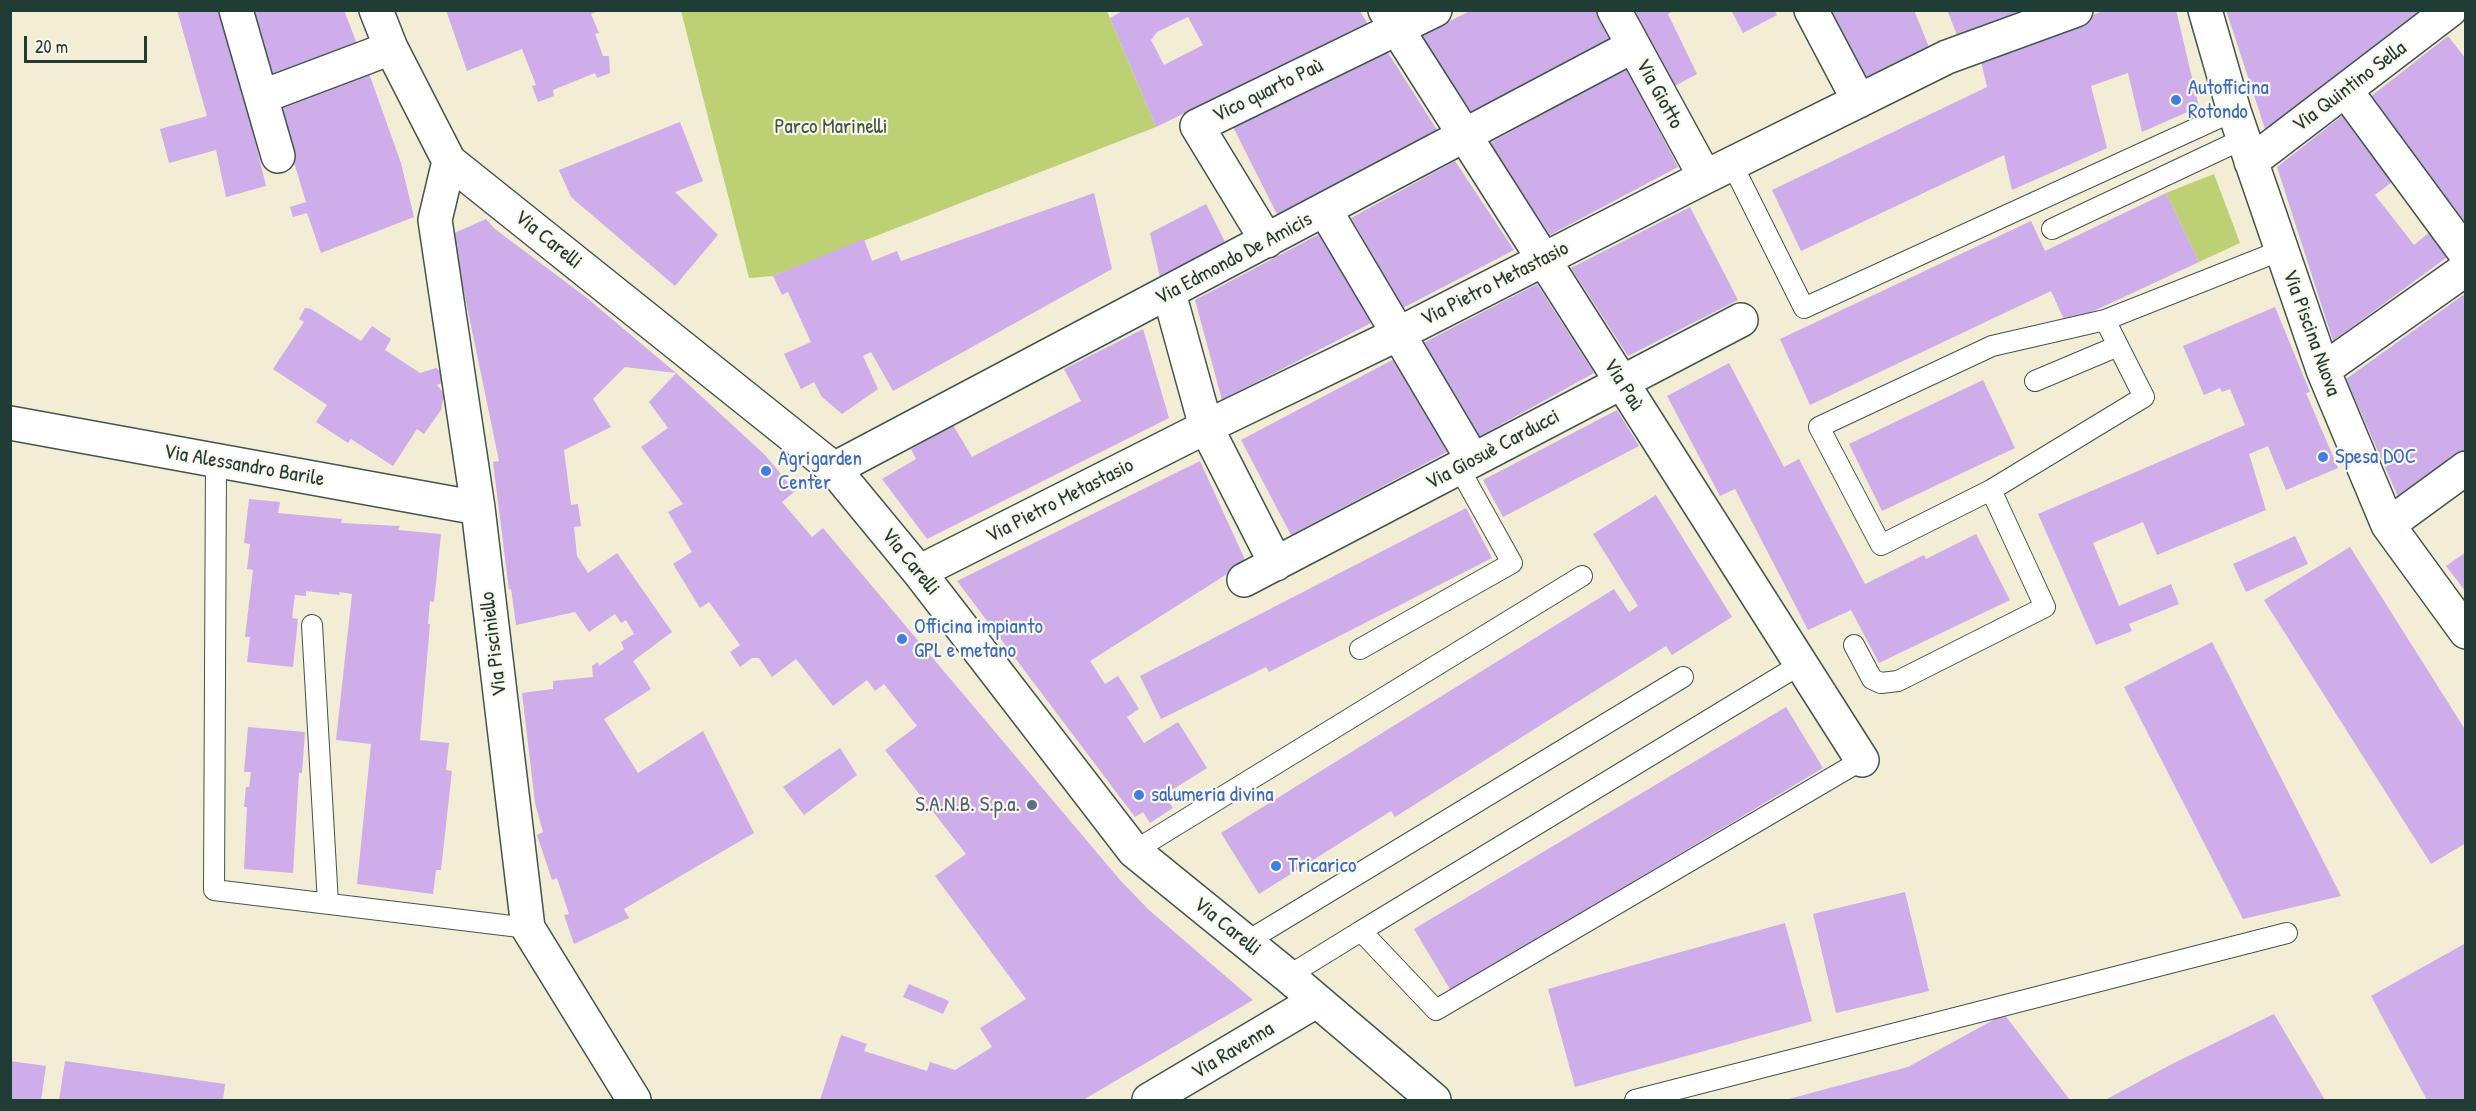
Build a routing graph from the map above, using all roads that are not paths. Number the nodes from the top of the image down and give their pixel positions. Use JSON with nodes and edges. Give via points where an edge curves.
{"nodes":[{"id":1,"x":236,"y":10,"type":"edge"},
{"id":2,"x":376,"y":10,"type":"edge"},
{"id":3,"x":1436,"y":10,"type":"edge"},
{"id":4,"x":1614,"y":10,"type":"edge"},
{"id":5,"x":1811,"y":10,"type":"edge"},
{"id":6,"x":2076,"y":10,"type":"edge"},
{"id":7,"x":2205,"y":10,"type":"edge"},
{"id":8,"x":2450,"y":10,"type":"edge"},
{"id":9,"x":1388,"y":15,"type":"edge"},
{"id":10,"x":2466,"y":30,"type":"edge"},
{"id":11,"x":1633,"y":46,"type":"junction"},
{"id":12,"x":391,"y":48,"type":"junction"},
{"id":13,"x":2346,"y":91,"type":"junction"},
{"id":14,"x":261,"y":97,"type":"junction"},
{"id":15,"x":1859,"y":101,"type":"junction"},
{"id":16,"x":1465,"y":136,"type":"junction"},
{"id":17,"x":2242,"y":138,"type":"junction"},
{"id":18,"x":278,"y":156,"type":"dead end"},
{"id":19,"x":449,"y":161,"type":"junction"},
{"id":20,"x":1719,"y":170,"type":"junction"},
{"id":21,"x":1325,"y":210,"type":"junction"},
{"id":22,"x":2052,"y":229,"type":"dead end"},
{"id":23,"x":1267,"y":241,"type":"junction"},
{"id":24,"x":2282,"y":250,"type":"junction"},
{"id":25,"x":2466,"y":254,"type":"edge"},
{"id":26,"x":1545,"y":259,"type":"junction"},
{"id":27,"x":2466,"y":269,"type":"edge"},
{"id":28,"x":1169,"y":293,"type":"junction"},
{"id":29,"x":1741,"y":320,"type":"dead end"},
{"id":30,"x":2105,"y":320,"type":"junction"},
{"id":31,"x":1398,"y":334,"type":"junction"},
{"id":32,"x":2118,"y":346,"type":"junction"},
{"id":33,"x":2323,"y":370,"type":"junction"},
{"id":34,"x":2035,"y":381,"type":"dead end"},
{"id":35,"x":1622,"y":383,"type":"junction"},
{"id":36,"x":10,"y":423,"type":"edge"},
{"id":37,"x":1206,"y":427,"type":"junction"},
{"id":38,"x":216,"y":462,"type":"junction"},
{"id":39,"x":1466,"y":464,"type":"junction"},
{"id":40,"x":2466,"y":468,"type":"edge"},
{"id":41,"x":834,"y":469,"type":"junction"},
{"id":42,"x":1991,"y":490,"type":"junction"},
{"id":43,"x":478,"y":508,"type":"junction"},
{"id":44,"x":2388,"y":525,"type":"junction"},
{"id":45,"x":1276,"y":564,"type":"junction"},
{"id":46,"x":919,"y":572,"type":"junction"},
{"id":47,"x":1582,"y":576,"type":"dead end"},
{"id":48,"x":1244,"y":580,"type":"dead end"},
{"id":49,"x":312,"y":625,"type":"dead end"},
{"id":50,"x":2466,"y":632,"type":"edge"},
{"id":51,"x":1854,"y":645,"type":"dead end"},
{"id":52,"x":1360,"y":649,"type":"dead end"},
{"id":53,"x":1801,"y":664,"type":"junction"},
{"id":54,"x":1683,"y":677,"type":"dead end"},
{"id":55,"x":1862,"y":760,"type":"joint"},
{"id":56,"x":1134,"y":851,"type":"junction"},
{"id":57,"x":328,"y":903,"type":"junction"},
{"id":58,"x":528,"y":928,"type":"junction"},
{"id":59,"x":1361,"y":931,"type":"junction"},
{"id":60,"x":2287,"y":933,"type":"dead end"},
{"id":61,"x":1246,"y":942,"type":"junction"},
{"id":62,"x":1288,"y":976,"type":"junction"},
{"id":63,"x":1316,"y":1001,"type":"junction"},
{"id":64,"x":634,"y":1100,"type":"edge"},
{"id":65,"x":1149,"y":1101,"type":"edge"},
{"id":66,"x":1434,"y":1101,"type":"edge"},
{"id":67,"x":1635,"y":1101,"type":"edge"}],
"edges":[{"from":1,"to":14,"type":"street"},
{"from":2,"to":12,"type":"street"},
{"from":3,"to":9,"type":"street"},
{"from":4,"to":11,"type":"street","name":"Via Giotto"},
{"from":5,"to":15,"type":"street"},
{"from":6,"to":15,"type":"street","name":"Via Pietro Metastasio","via":[[1947,57]]},
{"from":7,"to":17,"type":"street","name":"Via Piscina Nuova"},
{"from":8,"to":10,"type":"street"},
{"from":8,"to":13,"type":"street","name":"Via Quintino Sella"},
{"from":9,"to":16,"type":"street","name":"Via Paù"},
{"from":9,"to":23,"type":"street","name":"Vico quarto Paù","via":[[1197,126]]},
{"from":11,"to":16,"type":"street","name":"Via Edmondo De Amicis"},
{"from":11,"to":20,"type":"street","name":"Via Giotto"},
{"from":12,"to":14,"type":"street"},
{"from":12,"to":19,"type":"street"},
{"from":13,"to":17,"type":"street","name":"Via Quintino Sella"},
{"from":13,"to":25,"type":"street"},
{"from":14,"to":18,"type":"street"},
{"from":15,"to":20,"type":"street","name":"Via Pietro Metastasio"},
{"from":16,"to":21,"type":"street","name":"Via Edmondo De Amicis"},
{"from":16,"to":26,"type":"street","name":"Via Paù"},
{"from":17,"to":20,"type":"lane","via":[[1804,308]]},
{"from":17,"to":22,"type":"lane"},
{"from":17,"to":24,"type":"street","name":"Via Piscina Nuova"},
{"from":19,"to":41,"type":"street","name":"Via Carelli"},
{"from":19,"to":43,"type":"street","name":"Via Pisciniello","via":[[435,220]]},
{"from":20,"to":26,"type":"street","name":"Via Pietro Metastasio"},
{"from":21,"to":23,"type":"street","name":"Via Edmondo De Amicis"},
{"from":21,"to":31,"type":"street"},
{"from":23,"to":28,"type":"street","name":"Via Edmondo De Amicis"},
{"from":24,"to":30,"type":"lane"},
{"from":24,"to":33,"type":"street","name":"Via Piscina Nuova"},
{"from":26,"to":31,"type":"street","name":"Via Pietro Metastasio"},
{"from":26,"to":35,"type":"street","name":"Via Paù"},
{"from":27,"to":33,"type":"street"},
{"from":28,"to":37,"type":"street"},
{"from":28,"to":41,"type":"street","name":"Via Edmondo De Amicis"},
{"from":29,"to":35,"type":"street","name":"Via Giosuè Carducci"},
{"from":30,"to":32,"type":"lane"},
{"from":30,"to":42,"type":"lane","via":[[1992,346],[1819,427],[1881,546]]},
{"from":31,"to":37,"type":"street","name":"Via Pietro Metastasio"},
{"from":31,"to":39,"type":"street"},
{"from":32,"to":34,"type":"lane"},
{"from":32,"to":42,"type":"lane","via":[[2144,397]]},
{"from":33,"to":44,"type":"street","name":"Via Piscina Nuova"},
{"from":35,"to":39,"type":"street","name":"Via Giosuè Carducci"},
{"from":35,"to":53,"type":"street","name":"Via Paù"},
{"from":36,"to":38,"type":"street","name":"Via Alessandro Barile"},
{"from":37,"to":45,"type":"street"},
{"from":37,"to":46,"type":"street","name":"Via Pietro Metastasio"},
{"from":38,"to":43,"type":"street","name":"Via Alessandro Barile"},
{"from":38,"to":57,"type":"lane","via":[[214,890]]},
{"from":39,"to":45,"type":"street","name":"Via Giosuè Carducci"},
{"from":39,"to":52,"type":"lane","via":[[1512,563]]},
{"from":40,"to":44,"type":"street"},
{"from":41,"to":46,"type":"street","name":"Via Carelli"},
{"from":42,"to":51,"type":"lane","via":[[2045,606],[1898,681],[1881,683],[1872,679]]},
{"from":43,"to":58,"type":"street","name":"Via Pisciniello"},
{"from":44,"to":50,"type":"street","name":"Via Piscina Nuova"},
{"from":45,"to":48,"type":"street","name":"Via Giosuè Carducci"},
{"from":46,"to":56,"type":"street","name":"Via Carelli"},
{"from":47,"to":56,"type":"lane"},
{"from":49,"to":57,"type":"lane"},
{"from":53,"to":55,"type":"street","name":"Via Paù"},
{"from":53,"to":59,"type":"lane"},
{"from":54,"to":61,"type":"lane"},
{"from":55,"to":59,"type":"lane","via":[[1436,1010]]},
{"from":56,"to":61,"type":"street","name":"Via Carelli"},
{"from":57,"to":58,"type":"lane"},
{"from":58,"to":64,"type":"street","name":"Via Pisciniello"},
{"from":59,"to":62,"type":"lane"},
{"from":60,"to":67,"type":"lane"},
{"from":61,"to":62,"type":"street","name":"Via Carelli"},
{"from":62,"to":63,"type":"street","name":"Via Carelli"},
{"from":63,"to":65,"type":"street","name":"Via Ravenna"},
{"from":63,"to":66,"type":"street","name":"Via Carelli"}]}
